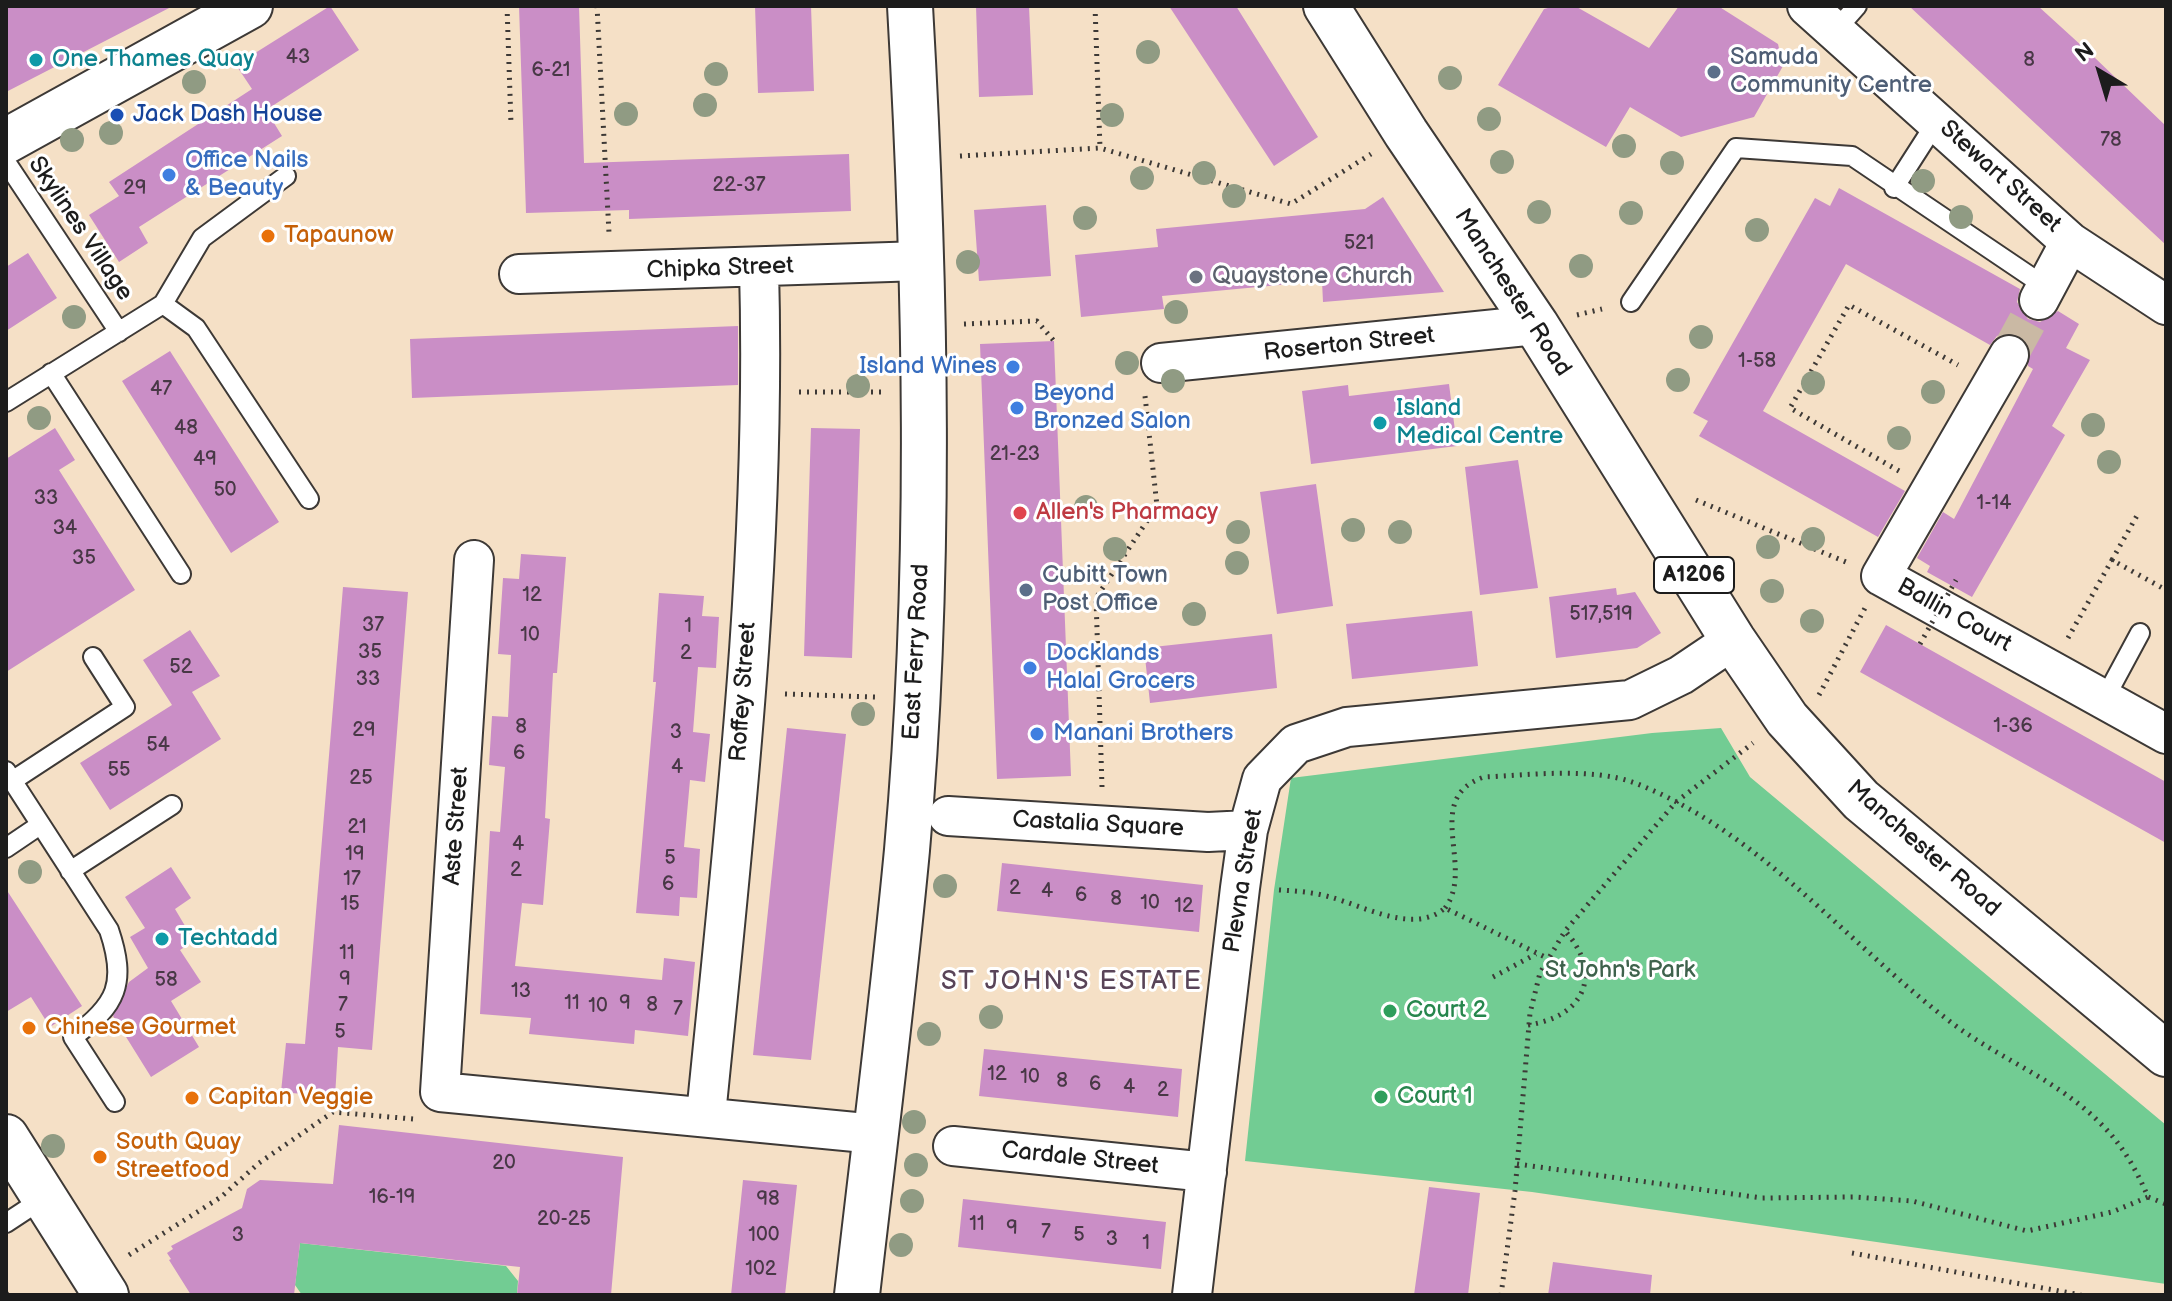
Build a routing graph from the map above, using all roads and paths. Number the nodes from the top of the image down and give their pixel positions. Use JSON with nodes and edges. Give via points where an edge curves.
{"nodes":[{"id":1,"x":250,"y":6,"type":"edge"},
{"id":2,"x":507,"y":6,"type":"edge"},
{"id":3,"x":597,"y":6,"type":"edge"},
{"id":4,"x":910,"y":6,"type":"edge"},
{"id":5,"x":1095,"y":6,"type":"edge"},
{"id":6,"x":1326,"y":6,"type":"edge"},
{"id":7,"x":1807,"y":6,"type":"edge"},
{"id":8,"x":1846,"y":18,"type":"edge"},
{"id":9,"x":1937,"y":121,"type":"junction"},
{"id":10,"x":511,"y":124,"type":"dead end"},
{"id":11,"x":1406,"y":133,"type":"junction"},
{"id":12,"x":6,"y":141,"type":"edge"},
{"id":13,"x":1100,"y":148,"type":"junction"},
{"id":14,"x":919,"y":158,"type":"junction"},
{"id":15,"x":6,"y":162,"type":"edge"},
{"id":16,"x":286,"y":176,"type":"dead end"},
{"id":17,"x":1894,"y":188,"type":"junction"},
{"id":18,"x":2070,"y":242,"type":"junction"},
{"id":19,"x":921,"y":261,"type":"junction"},
{"id":20,"x":759,"y":268,"type":"junction"},
{"id":21,"x":611,"y":273,"type":"junction"},
{"id":22,"x":519,"y":274,"type":"dead end"},
{"id":23,"x":2043,"y":294,"type":"joint"},
{"id":24,"x":1631,"y":302,"type":"joint"},
{"id":25,"x":163,"y":304,"type":"junction"},
{"id":26,"x":2166,"y":304,"type":"edge"},
{"id":27,"x":1536,"y":325,"type":"junction"},
{"id":28,"x":922,"y":326,"type":"junction"},
{"id":29,"x":119,"y":332,"type":"junction"},
{"id":30,"x":1054,"y":341,"type":"dead end"},
{"id":31,"x":1161,"y":363,"type":"joint"},
{"id":32,"x":2000,"y":370,"type":"joint"},
{"id":33,"x":51,"y":373,"type":"junction"},
{"id":34,"x":763,"y":392,"type":"junction"},
{"id":35,"x":922,"y":392,"type":"junction"},
{"id":36,"x":6,"y":402,"type":"edge"},
{"id":37,"x":1625,"y":471,"type":"junction"},
{"id":38,"x":1931,"y":490,"type":"junction"},
{"id":39,"x":309,"y":499,"type":"dead end"},
{"id":40,"x":2139,"y":512,"type":"dead end"},
{"id":41,"x":474,"y":560,"type":"dead end"},
{"id":42,"x":2112,"y":560,"type":"junction"},
{"id":43,"x":181,"y":574,"type":"dead end"},
{"id":44,"x":1881,"y":576,"type":"junction"},
{"id":45,"x":1956,"y":580,"type":"dead end"},
{"id":46,"x":2166,"y":590,"type":"edge"},
{"id":47,"x":2140,"y":633,"type":"dead end"},
{"id":48,"x":1733,"y":640,"type":"junction"},
{"id":49,"x":1920,"y":644,"type":"dead end"},
{"id":50,"x":93,"y":657,"type":"dead end"},
{"id":51,"x":2051,"y":669,"type":"junction"},
{"id":52,"x":744,"y":694,"type":"junction"},
{"id":53,"x":915,"y":697,"type":"junction"},
{"id":54,"x":2105,"y":698,"type":"junction"},
{"id":55,"x":1787,"y":719,"type":"junction"},
{"id":56,"x":2166,"y":734,"type":"edge"},
{"id":57,"x":9,"y":776,"type":"edge"},
{"id":58,"x":1676,"y":802,"type":"junction"},
{"id":59,"x":172,"y":805,"type":"dead end"},
{"id":60,"x":948,"y":816,"type":"dead end"},
{"id":61,"x":1104,"y":824,"type":"junction"},
{"id":62,"x":40,"y":825,"type":"junction"},
{"id":63,"x":1248,"y":830,"type":"junction"},
{"id":64,"x":6,"y":848,"type":"edge"},
{"id":65,"x":70,"y":871,"type":"junction"},
{"id":66,"x":1240,"y":888,"type":"junction"},
{"id":67,"x":1445,"y":908,"type":"junction"},
{"id":68,"x":1565,"y":931,"type":"junction"},
{"id":69,"x":1537,"y":954,"type":"junction"},
{"id":70,"x":1547,"y":958,"type":"junction"},
{"id":71,"x":1493,"y":977,"type":"dead end"},
{"id":72,"x":1528,"y":1025,"type":"junction"},
{"id":73,"x":2166,"y":1054,"type":"edge"},
{"id":74,"x":115,"y":1102,"type":"dead end"},
{"id":75,"x":431,"y":1106,"type":"junction"},
{"id":76,"x":706,"y":1115,"type":"junction"},
{"id":77,"x":876,"y":1134,"type":"junction"},
{"id":78,"x":6,"y":1137,"type":"edge"},
{"id":79,"x":953,"y":1146,"type":"dead end"},
{"id":80,"x":1517,"y":1164,"type":"junction"},
{"id":81,"x":1207,"y":1172,"type":"junction"},
{"id":82,"x":2148,"y":1197,"type":"junction"},
{"id":83,"x":44,"y":1198,"type":"junction"},
{"id":84,"x":2166,"y":1204,"type":"edge"},
{"id":85,"x":6,"y":1223,"type":"edge"},
{"id":86,"x":1852,"y":1253,"type":"dead end"},
{"id":87,"x":100,"y":1286,"type":"edge"},
{"id":88,"x":857,"y":1295,"type":"edge"},
{"id":89,"x":1192,"y":1295,"type":"edge"},
{"id":90,"x":1501,"y":1295,"type":"edge"},
{"id":91,"x":2081,"y":1295,"type":"edge"}],
"edges":[{"from":1,"to":12,"type":"street"},
{"from":2,"to":10,"type":"path"},
{"from":3,"to":21,"type":"path"},
{"from":4,"to":14,"type":"street","name":"East Ferry Road"},
{"from":5,"to":13,"type":"path"},
{"from":6,"to":11,"type":"street","name":"Manchester Road","number":"A1206"},
{"from":7,"to":8,"type":"street","name":"Stewart Street"},
{"from":8,"to":9,"type":"street","name":"Stewart Street"},
{"from":9,"to":17,"type":"lane"},
{"from":9,"to":18,"type":"street","name":"Stewart Street"},
{"from":11,"to":13,"type":"path","via":[[1291,204]]},
{"from":11,"to":27,"type":"street","name":"Manchester Road","number":"A1206"},
{"from":13,"to":14,"type":"path"},
{"from":14,"to":19,"type":"street","name":"East Ferry Road"},
{"from":15,"to":29,"type":"lane","name":"Skylines Village"},
{"from":16,"to":25,"type":"lane","via":[[202,238]]},
{"from":17,"to":23,"type":"lane"},
{"from":17,"to":24,"type":"lane","via":[[1852,156],[1736,148]]},
{"from":18,"to":23,"type":"street"},
{"from":18,"to":26,"type":"street","name":"Stewart Street"},
{"from":19,"to":20,"type":"street","name":"Chipka Street"},
{"from":19,"to":28,"type":"street","name":"East Ferry Road"},
{"from":20,"to":21,"type":"street","name":"Chipka Street"},
{"from":20,"to":34,"type":"street","name":"Roffey Street"},
{"from":21,"to":22,"type":"street","name":"Chipka Street"},
{"from":24,"to":27,"type":"path"},
{"from":25,"to":29,"type":"lane"},
{"from":25,"to":39,"type":"lane","via":[[196,328]]},
{"from":27,"to":31,"type":"street","name":"Roserton Street"},
{"from":27,"to":37,"type":"street","name":"Manchester Road","number":"A1206"},
{"from":28,"to":30,"type":"path","via":[[1037,321]]},
{"from":28,"to":35,"type":"street","name":"East Ferry Road"},
{"from":29,"to":33,"type":"lane","name":"Skylines Village"},
{"from":31,"to":61,"type":"path","via":[[1142,369],[1157,506],[1096,598]]},
{"from":32,"to":38,"type":"street","name":"Ballin Court"},
{"from":32,"to":38,"type":"path","via":[[1849,305],[1790,408]]},
{"from":33,"to":36,"type":"lane","name":"Skylines Village"},
{"from":33,"to":43,"type":"lane"},
{"from":34,"to":35,"type":"path"},
{"from":34,"to":52,"type":"street","name":"Roffey Street"},
{"from":35,"to":53,"type":"street","name":"East Ferry Road","via":[[923,537]]},
{"from":37,"to":44,"type":"path"},
{"from":37,"to":48,"type":"street","name":"Manchester Road","number":"A1206"},
{"from":38,"to":44,"type":"street","name":"Ballin Court"},
{"from":40,"to":42,"type":"path"},
{"from":41,"to":75,"type":"street","name":"Aste Street"},
{"from":42,"to":46,"type":"path"},
{"from":42,"to":51,"type":"path"},
{"from":44,"to":51,"type":"street","name":"Ballin Court"},
{"from":44,"to":55,"type":"path","via":[[1820,695]]},
{"from":45,"to":49,"type":"path","bridge":true},
{"from":47,"to":54,"type":"lane"},
{"from":48,"to":55,"type":"street","name":"Manchester Road","number":"A1206"},
{"from":48,"to":63,"type":"street","name":"Plevna Street","via":[[1681,675],[1630,700],[1347,727],[1296,744],[1262,779]]},
{"from":50,"to":57,"type":"lane","via":[[125,707]]},
{"from":51,"to":54,"type":"street","name":"Ballin Court"},
{"from":52,"to":53,"type":"path"},
{"from":52,"to":76,"type":"street","name":"Roffey Street"},
{"from":53,"to":77,"type":"street","name":"East Ferry Road","via":[[907,847]]},
{"from":54,"to":56,"type":"street","name":"Ballin Court"},
{"from":55,"to":58,"type":"path"},
{"from":55,"to":73,"type":"street","name":"Manchester Road","number":"A1206","via":[[1861,800]]},
{"from":57,"to":62,"type":"lane"},
{"from":58,"to":67,"type":"path","via":[[1630,781],[1568,774],[1470,782],[1452,807],[1457,880]]},
{"from":58,"to":68,"type":"path"},
{"from":58,"to":82,"type":"path","via":[[1785,877],[1952,1023],[2066,1091],[2105,1127],[2135,1168]]},
{"from":59,"to":65,"type":"lane"},
{"from":60,"to":61,"type":"street","name":"Castalia Square"},
{"from":61,"to":63,"type":"street","name":"Castalia Square"},
{"from":62,"to":64,"type":"lane"},
{"from":62,"to":65,"type":"lane"},
{"from":63,"to":66,"type":"street","name":"Plevna Street"},
{"from":65,"to":74,"type":"lane","via":[[109,930],[118,957],[112,1003],[73,1037]]},
{"from":66,"to":67,"type":"path","via":[[1329,896],[1421,920]]},
{"from":66,"to":81,"type":"street","name":"Plevna Street"},
{"from":67,"to":69,"type":"path"},
{"from":68,"to":70,"type":"path"},
{"from":68,"to":72,"type":"path","via":[[1585,962],[1585,983],[1568,1013]]},
{"from":69,"to":70,"type":"path"},
{"from":69,"to":71,"type":"path"},
{"from":70,"to":72,"type":"path","via":[[1534,988]]},
{"from":72,"to":80,"type":"path"},
{"from":75,"to":76,"type":"street"},
{"from":75,"to":87,"type":"path","via":[[333,1112]]},
{"from":76,"to":77,"type":"street"},
{"from":77,"to":88,"type":"street","name":"East Ferry Road"},
{"from":78,"to":83,"type":"street"},
{"from":79,"to":81,"type":"street","name":"Cardale Street"},
{"from":80,"to":82,"type":"path","via":[[1762,1198],[1912,1201],[2027,1231],[2112,1212]]},
{"from":80,"to":90,"type":"path"},
{"from":81,"to":89,"type":"street","name":"Plevna Street"},
{"from":82,"to":84,"type":"path"},
{"from":83,"to":85,"type":"lane"},
{"from":83,"to":87,"type":"street"},
{"from":86,"to":91,"type":"path"}]}
